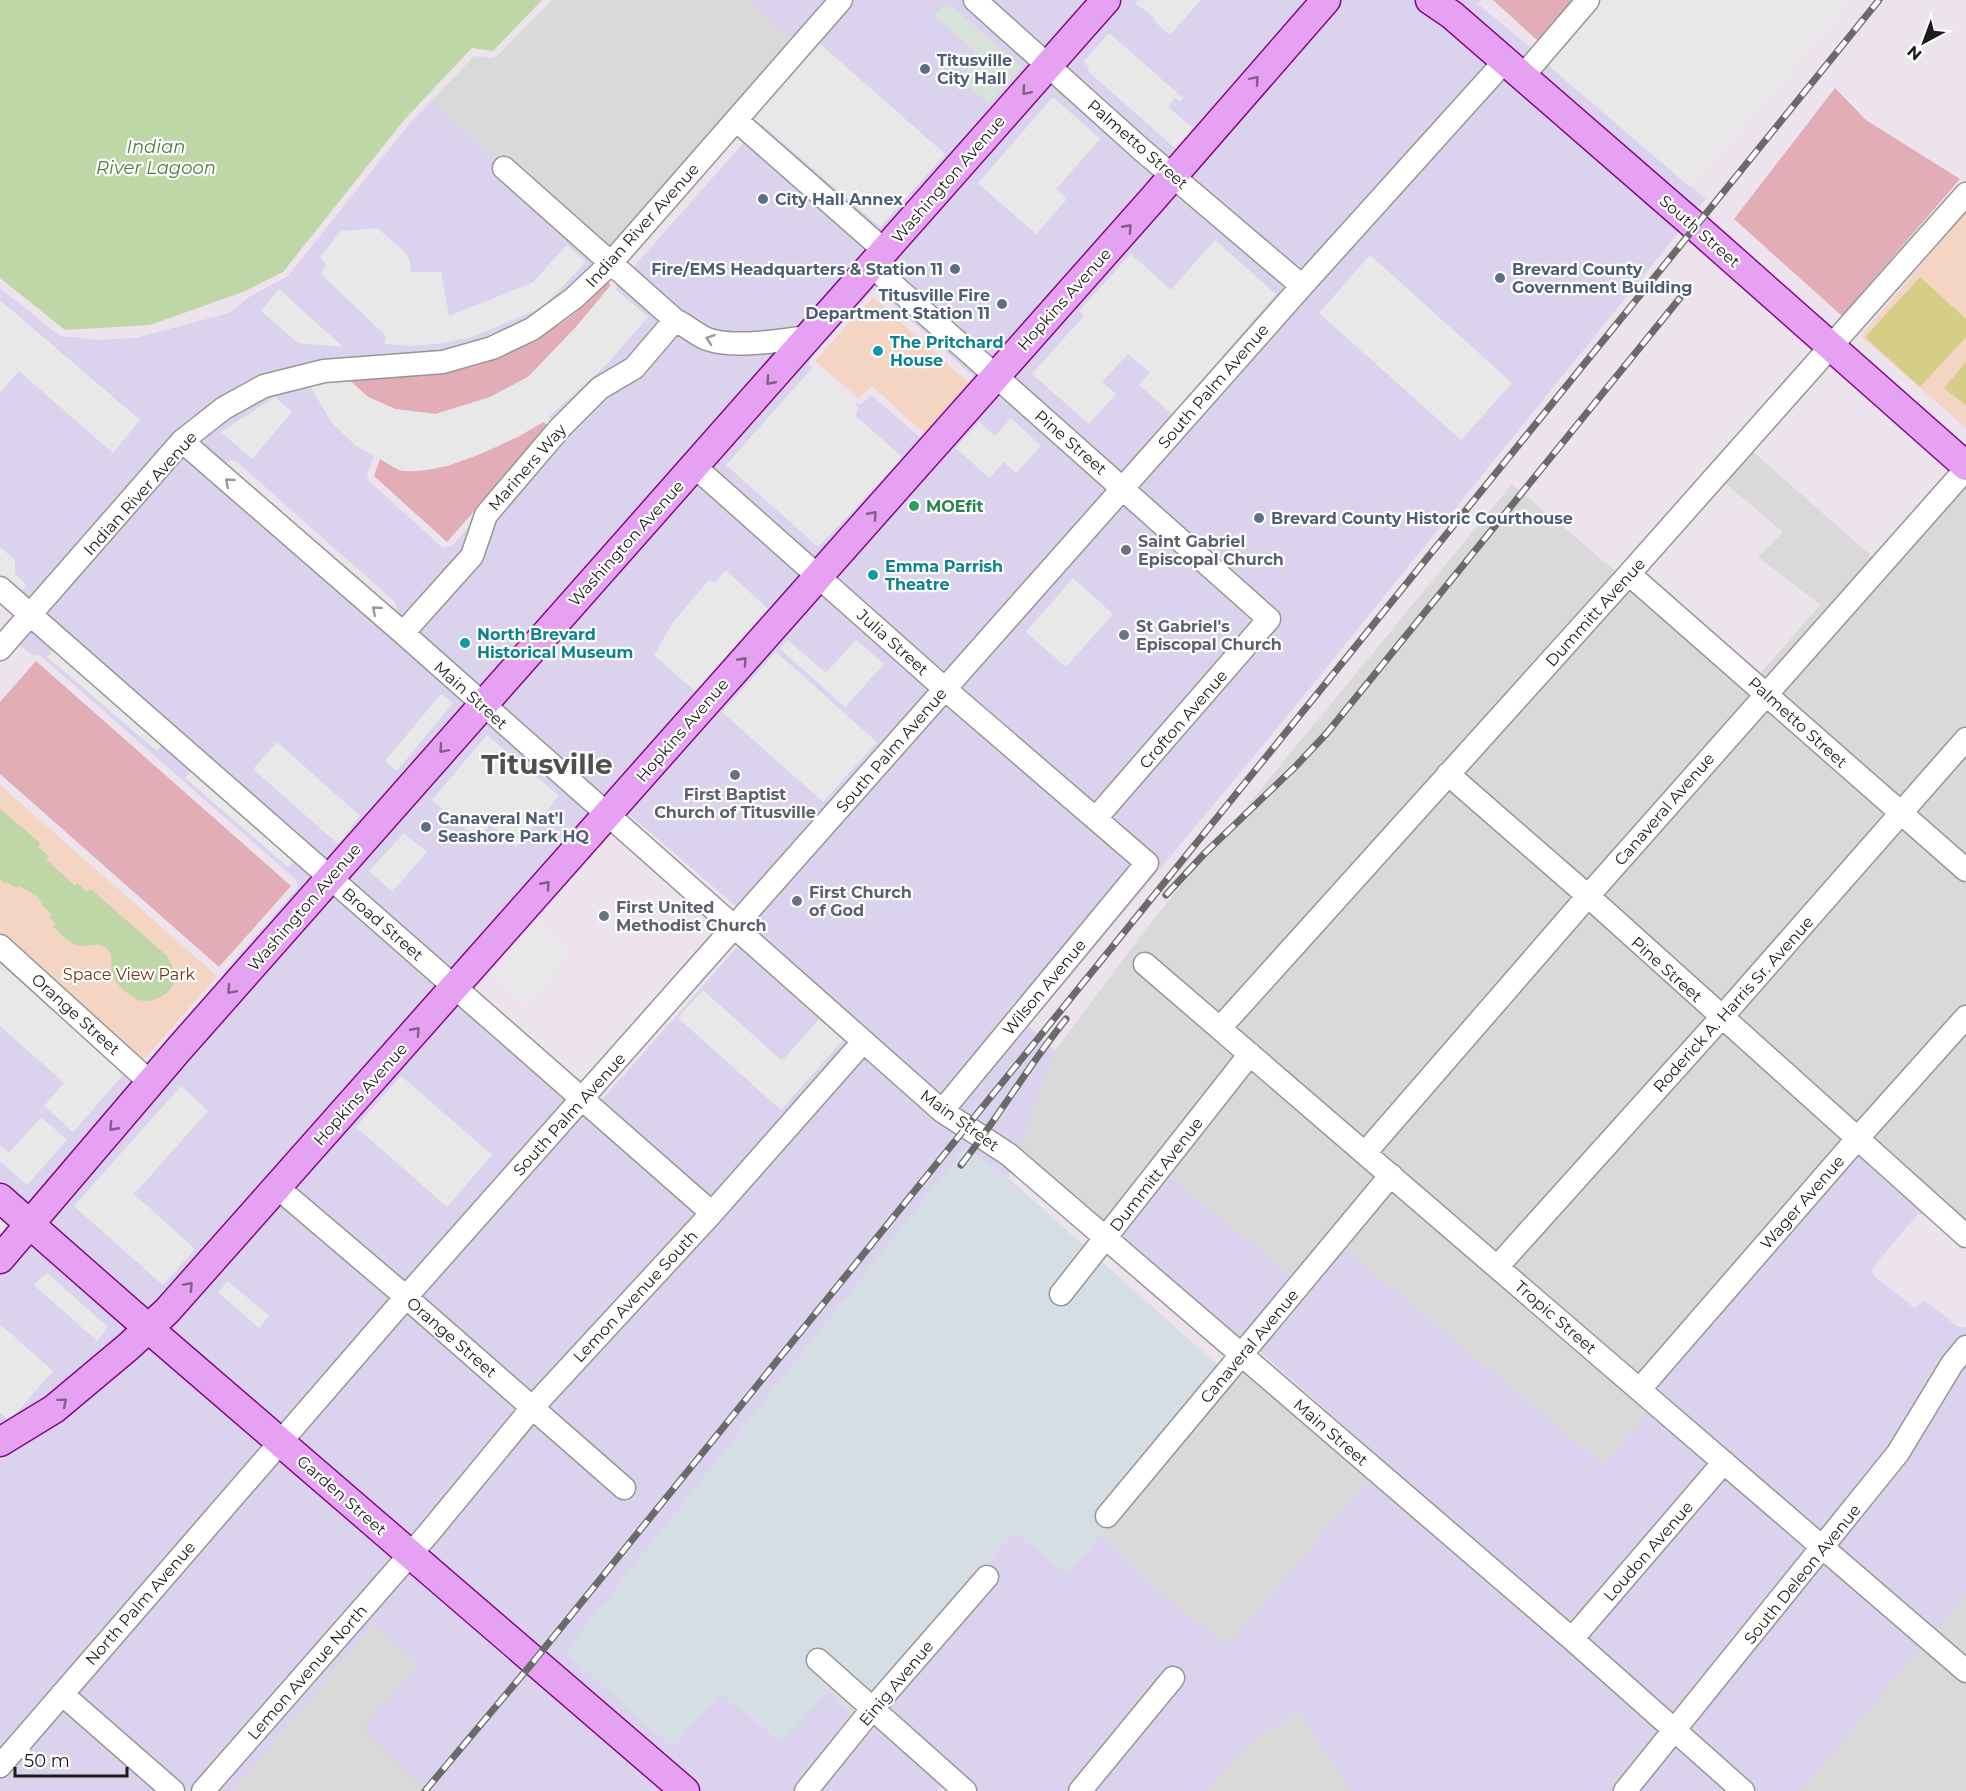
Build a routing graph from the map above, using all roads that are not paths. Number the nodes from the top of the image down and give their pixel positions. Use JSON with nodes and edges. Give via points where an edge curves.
{"nodes":[{"id":1,"x":841,"y":0,"type":"edge"},
{"id":2,"x":975,"y":0,"type":"edge"},
{"id":3,"x":1106,"y":0,"type":"edge"},
{"id":4,"x":1326,"y":0,"type":"edge"},
{"id":5,"x":1588,"y":0,"type":"edge"},
{"id":6,"x":1441,"y":5,"type":"edge"},
{"id":7,"x":1048,"y":65,"type":"junction"},
{"id":8,"x":1513,"y":69,"type":"junction"},
{"id":9,"x":736,"y":120,"type":"junction"},
{"id":10,"x":504,"y":168,"type":"dead end"},
{"id":11,"x":1173,"y":175,"type":"junction"},
{"id":12,"x":1966,"y":194,"type":"edge"},
{"id":13,"x":878,"y":259,"type":"junction"},
{"id":14,"x":610,"y":264,"type":"junction"},
{"id":15,"x":1302,"y":286,"type":"junction"},
{"id":16,"x":675,"y":320,"type":"junction"},
{"id":17,"x":809,"y":337,"type":"junction"},
{"id":18,"x":1831,"y":347,"type":"junction"},
{"id":19,"x":996,"y":376,"type":"junction"},
{"id":20,"x":182,"y":441,"type":"junction"},
{"id":21,"x":694,"y":466,"type":"junction"},
{"id":22,"x":1966,"y":468,"type":"edge"},
{"id":23,"x":1123,"y":489,"type":"junction"},
{"id":24,"x":1629,"y":574,"type":"junction"},
{"id":25,"x":818,"y":576,"type":"junction"},
{"id":26,"x":0,"y":588,"type":"edge"},
{"id":27,"x":31,"y":615,"type":"junction"},
{"id":28,"x":1269,"y":619,"type":"joint"},
{"id":29,"x":403,"y":633,"type":"junction"},
{"id":30,"x":0,"y":649,"type":"edge"},
{"id":31,"x":945,"y":689,"type":"junction"},
{"id":32,"x":1766,"y":693,"type":"junction"},
{"id":33,"x":482,"y":705,"type":"junction"},
{"id":34,"x":1966,"y":739,"type":"edge"},
{"id":35,"x":1448,"y":774,"type":"junction"},
{"id":36,"x":1901,"y":814,"type":"junction"},
{"id":37,"x":607,"y":815,"type":"junction"},
{"id":38,"x":1096,"y":818,"type":"junction"},
{"id":39,"x":1147,"y":863,"type":"joint"},
{"id":40,"x":1966,"y":870,"type":"edge"},
{"id":41,"x":330,"y":878,"type":"junction"},
{"id":42,"x":1588,"y":896,"type":"junction"},
{"id":43,"x":734,"y":927,"type":"junction"},
{"id":44,"x":0,"y":946,"type":"edge"},
{"id":45,"x":1145,"y":964,"type":"dead end"},
{"id":46,"x":455,"y":987,"type":"junction"},
{"id":47,"x":1966,"y":1017,"type":"edge"},
{"id":48,"x":1721,"y":1018,"type":"junction"},
{"id":49,"x":1220,"y":1028,"type":"junction"},
{"id":50,"x":863,"y":1042,"type":"junction"},
{"id":51,"x":1250,"y":1054,"type":"junction"},
{"id":52,"x":151,"y":1083,"type":"junction"},
{"id":53,"x":583,"y":1098,"type":"junction"},
{"id":54,"x":942,"y":1111,"type":"junction"},
{"id":55,"x":1857,"y":1139,"type":"junction"},
{"id":56,"x":1365,"y":1153,"type":"junction"},
{"id":57,"x":1391,"y":1175,"type":"junction"},
{"id":58,"x":278,"y":1188,"type":"junction"},
{"id":59,"x":0,"y":1198,"type":"edge"},
{"id":60,"x":712,"y":1213,"type":"junction"},
{"id":61,"x":30,"y":1224,"type":"junction"},
{"id":62,"x":1966,"y":1236,"type":"edge"},
{"id":63,"x":1106,"y":1239,"type":"junction"},
{"id":64,"x":0,"y":1258,"type":"edge"},
{"id":65,"x":1497,"y":1267,"type":"junction"},
{"id":66,"x":1061,"y":1294,"type":"dead end"},
{"id":67,"x":406,"y":1297,"type":"junction"},
{"id":68,"x":149,"y":1329,"type":"junction"},
{"id":69,"x":1966,"y":1347,"type":"edge"},
{"id":70,"x":1242,"y":1356,"type":"junction"},
{"id":71,"x":1640,"y":1389,"type":"junction"},
{"id":72,"x":532,"y":1407,"type":"junction"},
{"id":73,"x":7,"y":1437,"type":"edge"},
{"id":74,"x":281,"y":1441,"type":"junction"},
{"id":75,"x":1724,"y":1462,"type":"junction"},
{"id":76,"x":624,"y":1488,"type":"dead end"},
{"id":77,"x":1107,"y":1516,"type":"dead end"},
{"id":78,"x":1823,"y":1548,"type":"junction"},
{"id":79,"x":410,"y":1554,"type":"junction"},
{"id":80,"x":987,"y":1577,"type":"dead end"},
{"id":81,"x":1572,"y":1639,"type":"junction"},
{"id":82,"x":818,"y":1660,"type":"dead end"},
{"id":83,"x":1966,"y":1671,"type":"edge"},
{"id":84,"x":1173,"y":1678,"type":"dead end"},
{"id":85,"x":62,"y":1694,"type":"junction"},
{"id":86,"x":873,"y":1708,"type":"junction"},
{"id":87,"x":1675,"y":1731,"type":"junction"},
{"id":88,"x":0,"y":1766,"type":"edge"},
{"id":89,"x":956,"y":1788,"type":"edge"},
{"id":90,"x":173,"y":1791,"type":"edge"},
{"id":91,"x":203,"y":1791,"type":"edge"},
{"id":92,"x":685,"y":1791,"type":"edge"},
{"id":93,"x":806,"y":1791,"type":"edge"},
{"id":94,"x":1080,"y":1791,"type":"edge"},
{"id":95,"x":1625,"y":1791,"type":"edge"},
{"id":96,"x":1743,"y":1791,"type":"edge"}],
"edges":[{"from":1,"to":9,"type":"street","name":"Indian River Avenue"},
{"from":2,"to":7,"type":"street","name":"Palmetto Street"},
{"from":3,"to":7,"type":"main road","name":"Washington Avenue"},
{"from":11,"to":4,"type":"main road","name":"Hopkins Avenue","one_way":true},
{"from":5,"to":8,"type":"street","name":"South Palm Avenue"},
{"from":6,"to":8,"type":"main road","name":"South Street"},
{"from":7,"to":11,"type":"street","name":"Palmetto Street"},
{"from":7,"to":13,"type":"main road","name":"Washington Avenue","one_way":true},
{"from":8,"to":15,"type":"street","name":"South Palm Avenue"},
{"from":8,"to":18,"type":"main road","name":"South Street"},
{"from":9,"to":13,"type":"street","name":"Pine Street"},
{"from":9,"to":14,"type":"street","name":"Indian River Avenue"},
{"from":10,"to":14,"type":"street"},
{"from":11,"to":15,"type":"street","name":"Palmetto Street"},
{"from":19,"to":11,"type":"main road","name":"Hopkins Avenue","one_way":true},
{"from":12,"to":18,"type":"street","name":"Dummitt Avenue"},
{"from":13,"to":17,"type":"main road","name":"Washington Avenue"},
{"from":13,"to":19,"type":"street","name":"Pine Street"},
{"from":14,"to":16,"type":"street"},
{"from":14,"to":20,"type":"street","name":"Indian River Avenue","via":[[574,298],[532,329],[492,348],[443,362],[324,371],[264,386],[224,408]]},
{"from":15,"to":23,"type":"street","name":"South Palm Avenue"},
{"from":17,"to":16,"type":"street","one_way":true,"via":[[733,344],[698,335]]},
{"from":16,"to":29,"type":"street","name":"Mariners Way","via":[[634,368],[600,388],[560,428],[486,515],[472,556]]},
{"from":17,"to":21,"type":"main road","name":"Washington Avenue","one_way":true},
{"from":18,"to":22,"type":"main road","name":"South Street"},
{"from":18,"to":24,"type":"street","name":"Dummitt Avenue"},
{"from":19,"to":23,"type":"street","name":"Pine Street"},
{"from":25,"to":19,"type":"main road","name":"Hopkins Avenue","one_way":true},
{"from":20,"to":27,"type":"street","name":"Indian River Avenue"},
{"from":29,"to":20,"type":"street","name":"Main Street","one_way":true},
{"from":21,"to":25,"type":"street","name":"Julia Street"},
{"from":21,"to":33,"type":"main road","name":"Washington Avenue"},
{"from":22,"to":32,"type":"street","name":"Canaveral Avenue"},
{"from":23,"to":28,"type":"street","name":"Pine Street"},
{"from":23,"to":31,"type":"street","name":"South Palm Avenue"},
{"from":24,"to":32,"type":"street","name":"Palmetto Street"},
{"from":24,"to":35,"type":"street","name":"Dummitt Avenue"},
{"from":25,"to":31,"type":"street","name":"Julia Street"},
{"from":37,"to":25,"type":"main road","name":"Hopkins Avenue","one_way":true},
{"from":26,"to":27,"type":"street","name":"Broad Street"},
{"from":27,"to":30,"type":"street","name":"Indian River Avenue"},
{"from":27,"to":41,"type":"street","name":"Broad Street"},
{"from":28,"to":38,"type":"street","name":"Crofton Avenue"},
{"from":29,"to":33,"type":"street","name":"Main Street"},
{"from":31,"to":38,"type":"street","name":"Julia Street"},
{"from":31,"to":43,"type":"street","name":"South Palm Avenue"},
{"from":32,"to":36,"type":"street","name":"Palmetto Street"},
{"from":32,"to":42,"type":"street","name":"Canaveral Avenue"},
{"from":33,"to":37,"type":"street","name":"Main Street"},
{"from":33,"to":41,"type":"main road","name":"Washington Avenue","one_way":true},
{"from":34,"to":36,"type":"street","name":"Roderick A. Harris Sr. Avenue"},
{"from":35,"to":42,"type":"street","name":"Pine Street"},
{"from":35,"to":49,"type":"street","name":"Dummitt Avenue"},
{"from":36,"to":40,"type":"street","name":"Palmetto Street"},
{"from":36,"to":48,"type":"street","name":"Roderick A. Harris Sr. Avenue"},
{"from":37,"to":43,"type":"street","name":"Main Street"},
{"from":46,"to":37,"type":"main road","name":"Hopkins Avenue","one_way":true},
{"from":38,"to":39,"type":"street","name":"Julia Street"},
{"from":39,"to":54,"type":"street","name":"Wilson Avenue"},
{"from":41,"to":46,"type":"street","name":"Broad Street"},
{"from":41,"to":52,"type":"main road","name":"Washington Avenue","one_way":true},
{"from":42,"to":48,"type":"street","name":"Pine Street"},
{"from":42,"to":56,"type":"street","name":"Canaveral Avenue"},
{"from":43,"to":50,"type":"street","name":"Main Street"},
{"from":43,"to":53,"type":"street","name":"South Palm Avenue"},
{"from":44,"to":52,"type":"street","name":"Orange Street"},
{"from":45,"to":49,"type":"street","name":"Tropic Street"},
{"from":46,"to":53,"type":"street","name":"Broad Street"},
{"from":58,"to":46,"type":"main road","name":"Hopkins Avenue","one_way":true},
{"from":47,"to":55,"type":"street","name":"Wager Avenue"},
{"from":48,"to":55,"type":"street","name":"Pine Street"},
{"from":48,"to":65,"type":"street","name":"Roderick A. Harris Sr. Avenue"},
{"from":49,"to":51,"type":"street","name":"Tropic Street"},
{"from":50,"to":54,"type":"street","name":"Main Street"},
{"from":50,"to":60,"type":"street","name":"Lemon Avenue South"},
{"from":51,"to":56,"type":"street","name":"Tropic Street"},
{"from":51,"to":63,"type":"street","name":"Dummitt Avenue"},
{"from":52,"to":61,"type":"main road","name":"Washington Avenue","one_way":true},
{"from":53,"to":60,"type":"street","name":"Broad Street"},
{"from":53,"to":67,"type":"street","name":"South Palm Avenue"},
{"from":54,"to":63,"type":"street","name":"Main Street","via":[[1008,1154]]},
{"from":55,"to":62,"type":"street","name":"Pine Street"},
{"from":55,"to":71,"type":"street","name":"Wager Avenue"},
{"from":56,"to":57,"type":"street","name":"Tropic Street"},
{"from":57,"to":65,"type":"street","name":"Tropic Street"},
{"from":57,"to":70,"type":"street","name":"Canaveral Avenue"},
{"from":58,"to":67,"type":"street","name":"Orange Street"},
{"from":68,"to":58,"type":"main road","name":"Hopkins Avenue","one_way":true},
{"from":59,"to":61,"type":"main road","name":"Garden Street"},
{"from":60,"to":72,"type":"street","name":"Lemon Avenue South"},
{"from":61,"to":64,"type":"main road","name":"Washington Avenue"},
{"from":61,"to":68,"type":"main road","name":"Garden Street"},
{"from":63,"to":66,"type":"street","name":"Dummitt Avenue"},
{"from":63,"to":70,"type":"street","name":"Main Street"},
{"from":65,"to":71,"type":"street","name":"Tropic Street"},
{"from":67,"to":72,"type":"street","name":"Orange Street"},
{"from":67,"to":74,"type":"street","name":"South Palm Avenue"},
{"from":73,"to":68,"type":"main road","name":"Hopkins Avenue","one_way":true,"via":[[54,1409]]},
{"from":68,"to":74,"type":"main road","name":"Garden Street"},
{"from":69,"to":78,"type":"street","name":"South Deleon Avenue","via":[[1898,1453]]},
{"from":70,"to":77,"type":"street","name":"Canaveral Avenue"},
{"from":70,"to":81,"type":"street","name":"Main Street"},
{"from":71,"to":75,"type":"street","name":"Tropic Street"},
{"from":72,"to":76,"type":"street","name":"Orange Street"},
{"from":72,"to":79,"type":"street","name":"Lemon Avenue South"},
{"from":74,"to":79,"type":"main road","name":"Garden Street"},
{"from":74,"to":85,"type":"street","name":"North Palm Avenue"},
{"from":75,"to":78,"type":"street","name":"Tropic Street"},
{"from":75,"to":81,"type":"street","name":"Loudon Avenue"},
{"from":78,"to":83,"type":"street","name":"Tropic Street"},
{"from":78,"to":87,"type":"street","name":"South Deleon Avenue"},
{"from":79,"to":91,"type":"street","name":"Lemon Avenue North"},
{"from":79,"to":92,"type":"main road","name":"Garden Street"},
{"from":80,"to":86,"type":"street","name":"Einig Avenue"},
{"from":81,"to":87,"type":"street","name":"Main Street"},
{"from":82,"to":86,"type":"street"},
{"from":84,"to":94,"type":"street"},
{"from":85,"to":88,"type":"street","name":"North Palm Avenue"},
{"from":85,"to":90,"type":"street"},
{"from":86,"to":89,"type":"street"},
{"from":86,"to":93,"type":"street","name":"Einig Avenue"},
{"from":87,"to":95,"type":"street","name":"South Deleon Avenue"},
{"from":87,"to":96,"type":"street","name":"Main Street"}]}
